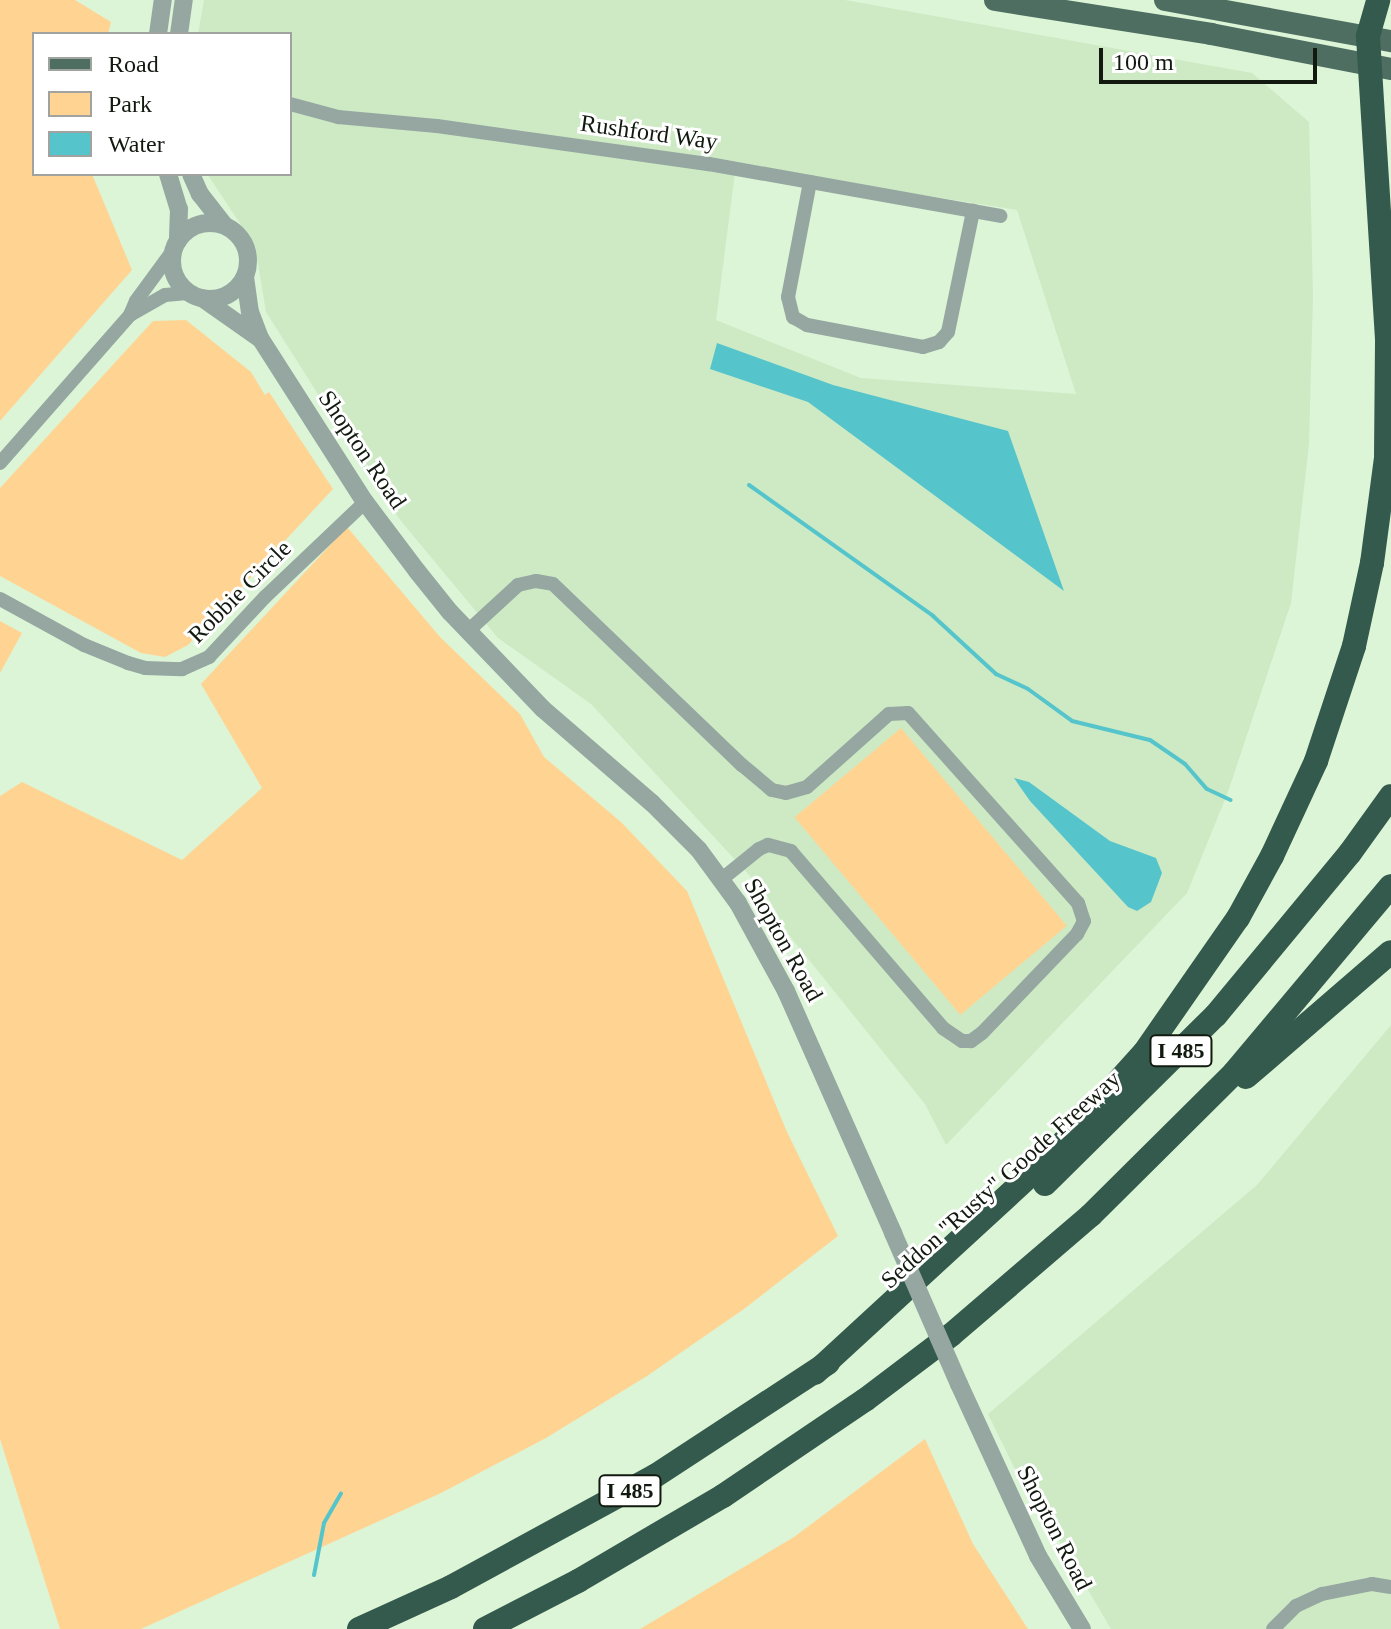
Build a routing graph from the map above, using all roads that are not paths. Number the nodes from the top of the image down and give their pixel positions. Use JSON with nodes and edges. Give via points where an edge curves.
{"nodes":[{"id":1,"x":163,"y":0,"type":"edge"},
{"id":2,"x":184,"y":0,"type":"edge"},
{"id":3,"x":995,"y":0,"type":"edge"},
{"id":4,"x":1165,"y":0,"type":"edge"},
{"id":5,"x":1378,"y":0,"type":"edge"},
{"id":6,"x":158,"y":32,"type":"edge"},
{"id":7,"x":179,"y":32,"type":"edge"},
{"id":8,"x":1380,"y":39,"type":"edge"},
{"id":9,"x":1380,"y":67,"type":"edge"},
{"id":10,"x":292,"y":105,"type":"edge"},
{"id":11,"x":169,"y":176,"type":"edge"},
{"id":12,"x":192,"y":176,"type":"edge"},
{"id":13,"x":810,"y":182,"type":"junction"},
{"id":14,"x":973,"y":211,"type":"junction"},
{"id":15,"x":1000,"y":216,"type":"dead end"},
{"id":16,"x":224,"y":225,"type":"junction"},
{"id":17,"x":176,"y":245,"type":"junction"},
{"id":18,"x":245,"y":277,"type":"junction"},
{"id":19,"x":196,"y":296,"type":"junction"},
{"id":20,"x":130,"y":315,"type":"junction"},
{"id":21,"x":260,"y":338,"type":"junction"},
{"id":22,"x":0,"y":463,"type":"edge"},
{"id":23,"x":365,"y":502,"type":"junction"},
{"id":24,"x":0,"y":599,"type":"edge"},
{"id":25,"x":468,"y":631,"type":"junction"},
{"id":26,"x":1391,"y":796,"type":"edge"},
{"id":27,"x":722,"y":879,"type":"junction"},
{"id":28,"x":1391,"y":886,"type":"edge"},
{"id":29,"x":1391,"y":952,"type":"edge"},
{"id":30,"x":1141,"y":1167,"type":"junction"},
{"id":31,"x":815,"y":1373,"type":"junction"},
{"id":32,"x":1391,"y":1587,"type":"edge"},
{"id":33,"x":359,"y":1629,"type":"edge"},
{"id":34,"x":485,"y":1629,"type":"edge"},
{"id":35,"x":1082,"y":1629,"type":"edge"},
{"id":36,"x":1273,"y":1629,"type":"edge"}],
"edges":[{"from":1,"to":6,"type":"street"},
{"from":2,"to":7,"type":"street"},
{"from":3,"to":9,"type":"main road"},
{"from":4,"to":8,"type":"main road"},
{"from":5,"to":8,"type":"highway"},
{"from":8,"to":9,"type":"highway"},
{"from":9,"to":31,"type":"highway","via":[[1386,458],[1354,646],[1316,761],[1238,918],[1144,1053],[1049,1158]]},
{"from":10,"to":13,"type":"street","name":"Rushford Way","via":[[338,117],[437,126]]},
{"from":11,"to":17,"type":"street","via":[[179,209]]},
{"from":12,"to":16,"type":"street"},
{"from":13,"to":14,"type":"street","name":"Rushford Way"},
{"from":13,"to":14,"type":"street","via":[[788,297],[793,317],[807,325],[923,347],[948,332]]},
{"from":14,"to":15,"type":"street","name":"Rushford Way"},
{"from":16,"to":17,"type":"street","via":[[199,224]]},
{"from":16,"to":18,"type":"street","via":[[244,246]]},
{"from":17,"to":19,"type":"street","via":[[175,276]]},
{"from":17,"to":20,"type":"street"},
{"from":18,"to":19,"type":"street","via":[[224,296]]},
{"from":18,"to":21,"type":"street","name":"Shopton Road"},
{"from":19,"to":20,"type":"street","via":[[165,295]]},
{"from":19,"to":21,"type":"street","name":"Shopton Road"},
{"from":20,"to":22,"type":"street"},
{"from":21,"to":23,"type":"street","name":"Shopton Road"},
{"from":23,"to":24,"type":"street","name":"Robbie Circle","via":[[209,657],[182,669],[128,663]]},
{"from":23,"to":25,"type":"street","name":"Shopton Road"},
{"from":25,"to":27,"type":"street","name":"Shopton Road","via":[[543,709],[652,803]]},
{"from":25,"to":27,"type":"street","via":[[518,585],[553,584],[752,774],[772,790],[786,793],[807,787],[889,714],[908,713],[1078,903],[1084,921],[982,1033],[962,1041],[943,1028],[791,851],[768,845]]},
{"from":26,"to":31,"type":"highway","name":"Seddon \"Rusty\" Goode Freeway","number":"I 485","via":[[1276,945],[1162,1071],[989,1235]]},
{"from":27,"to":35,"type":"street","name":"Shopton Road","bridge":true,"via":[[786,991],[1038,1556]]},
{"from":28,"to":30,"type":"highway","number":"I 485","via":[[1234,1073]]},
{"from":29,"to":30,"type":"highway"},
{"from":30,"to":34,"type":"highway","number":"I 485","via":[[1025,1273],[865,1400],[654,1538]]},
{"from":31,"to":33,"type":"highway","name":"Seddon \"Rusty\" Goode Freeway","number":"I 485","via":[[559,1531]]},
{"from":32,"to":36,"type":"street","via":[[1372,1584],[1322,1594],[1296,1606]]}]}
